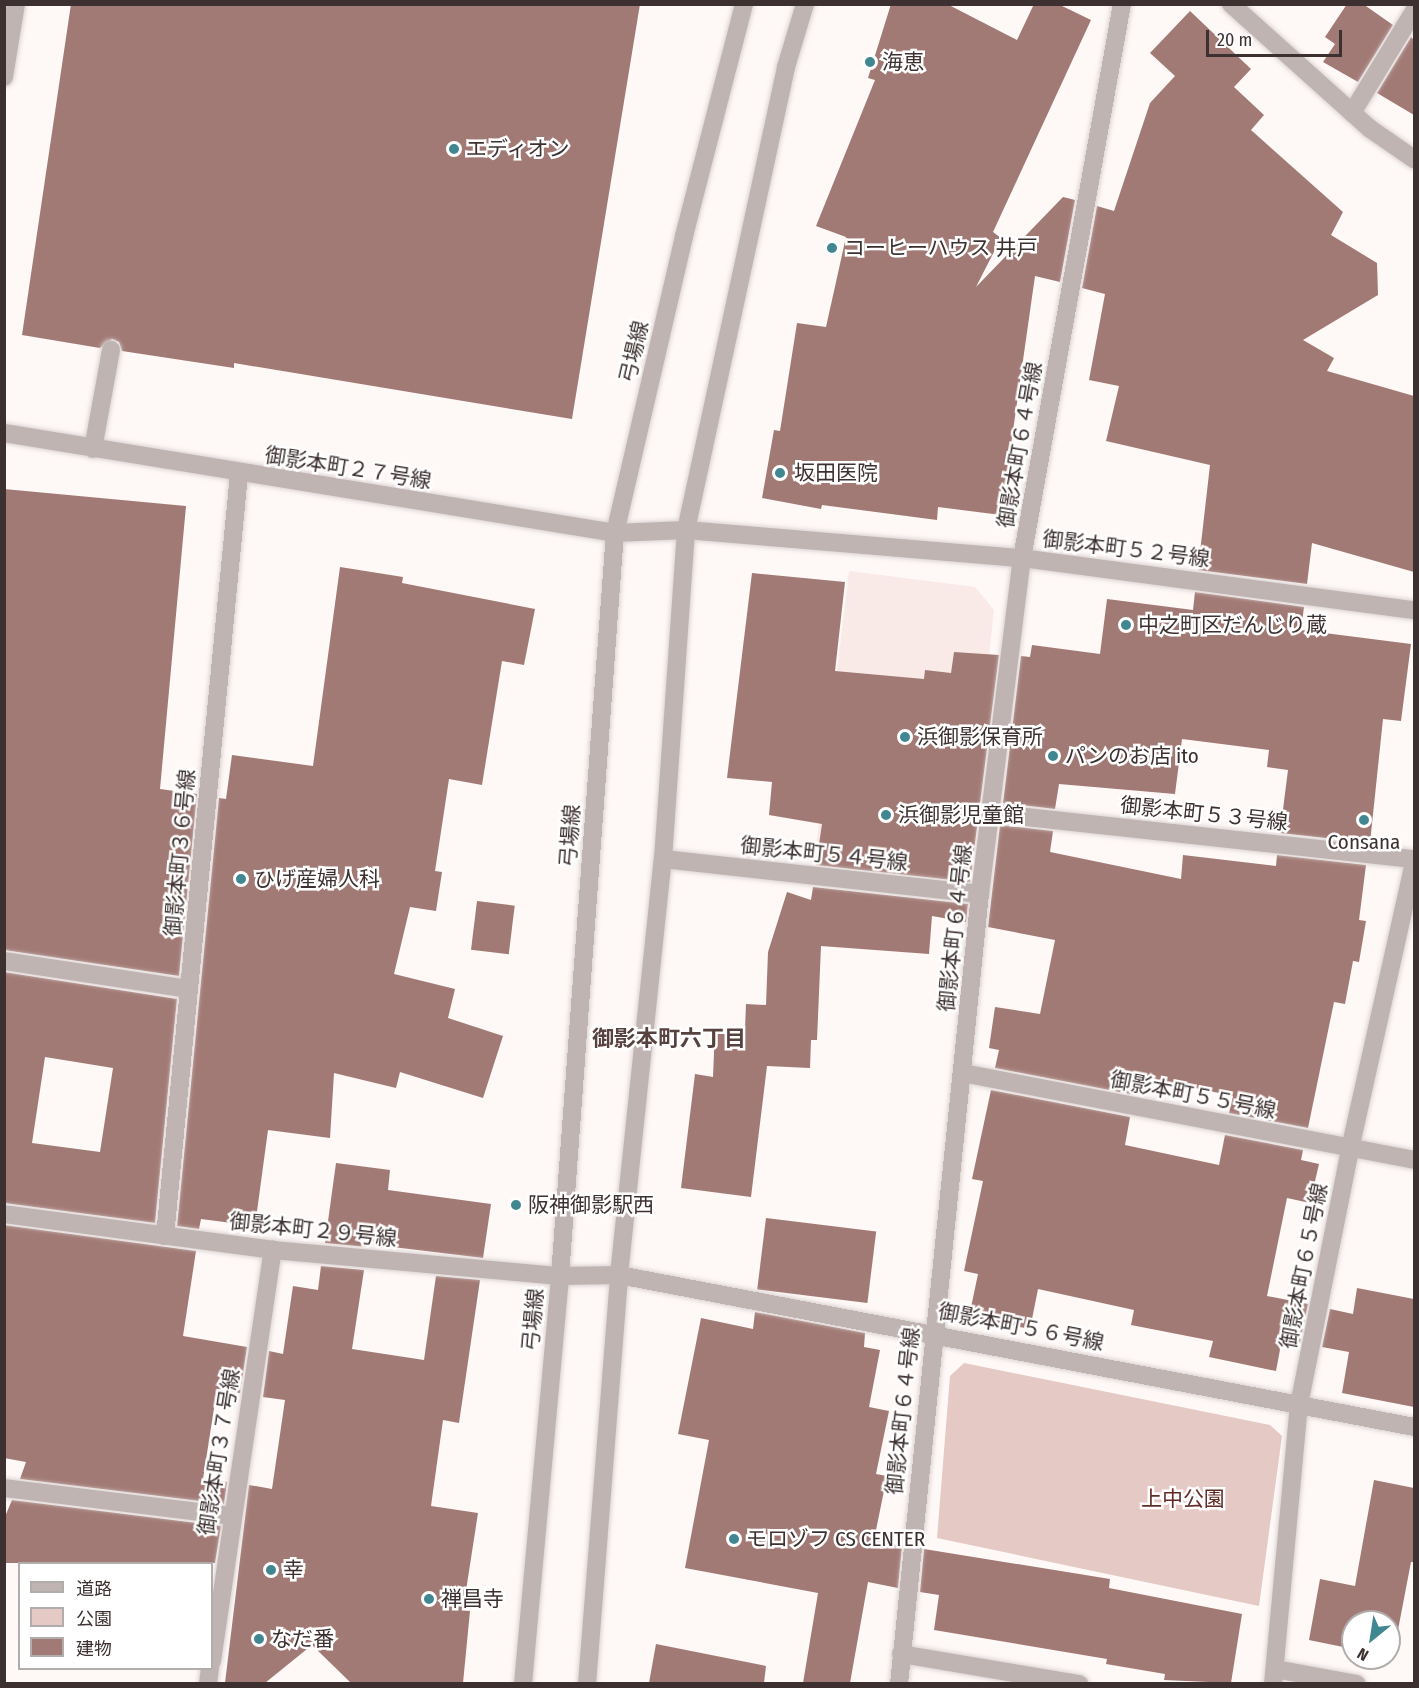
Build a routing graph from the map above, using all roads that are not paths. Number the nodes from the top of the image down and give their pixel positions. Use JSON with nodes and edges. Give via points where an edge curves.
{"nodes":[{"id":1,"x":16,"y":4,"type":"edge"},
{"id":2,"x":744,"y":4,"type":"edge"},
{"id":3,"x":804,"y":4,"type":"edge"},
{"id":4,"x":1122,"y":4,"type":"edge"},
{"id":5,"x":1231,"y":4,"type":"edge"},
{"id":6,"x":1414,"y":11,"type":"edge"},
{"id":7,"x":4,"y":77,"type":"edge"},
{"id":8,"x":1352,"y":113,"type":"junction"},
{"id":9,"x":1414,"y":159,"type":"edge"},
{"id":10,"x":111,"y":350,"type":"dead end"},
{"id":11,"x":4,"y":433,"type":"edge"},
{"id":12,"x":93,"y":449,"type":"junction"},
{"id":13,"x":239,"y":474,"type":"junction"},
{"id":14,"x":686,"y":530,"type":"junction"},
{"id":15,"x":615,"y":532,"type":"junction"},
{"id":16,"x":1023,"y":558,"type":"junction"},
{"id":17,"x":1414,"y":610,"type":"edge"},
{"id":18,"x":989,"y":813,"type":"junction"},
{"id":19,"x":663,"y":859,"type":"junction"},
{"id":20,"x":1414,"y":861,"type":"edge"},
{"id":21,"x":980,"y":894,"type":"junction"},
{"id":22,"x":4,"y":961,"type":"edge"},
{"id":23,"x":189,"y":989,"type":"junction"},
{"id":24,"x":963,"y":1073,"type":"junction"},
{"id":25,"x":1350,"y":1149,"type":"junction"},
{"id":26,"x":1414,"y":1160,"type":"edge"},
{"id":27,"x":4,"y":1214,"type":"edge"},
{"id":28,"x":165,"y":1236,"type":"junction"},
{"id":29,"x":273,"y":1250,"type":"junction"},
{"id":30,"x":619,"y":1275,"type":"junction"},
{"id":31,"x":560,"y":1276,"type":"junction"},
{"id":32,"x":934,"y":1333,"type":"junction"},
{"id":33,"x":1299,"y":1405,"type":"junction"},
{"id":34,"x":1414,"y":1428,"type":"edge"},
{"id":35,"x":4,"y":1488,"type":"edge"},
{"id":36,"x":232,"y":1516,"type":"junction"},
{"id":37,"x":213,"y":1654,"type":"edge"},
{"id":38,"x":901,"y":1654,"type":"junction"},
{"id":39,"x":1274,"y":1676,"type":"edge"},
{"id":40,"x":523,"y":1683,"type":"edge"},
{"id":41,"x":587,"y":1683,"type":"edge"},
{"id":42,"x":899,"y":1683,"type":"edge"},
{"id":43,"x":1079,"y":1683,"type":"edge"},
{"id":44,"x":1357,"y":1683,"type":"edge"}],
"edges":[{"from":1,"to":7,"type":"street"},
{"from":2,"to":15,"type":"street","name":"弓場線","via":[[684,236]]},
{"from":3,"to":14,"type":"street","via":[[786,67]]},
{"from":4,"to":16,"type":"street","name":"御影本町６４号線"},
{"from":5,"to":8,"type":"street"},
{"from":6,"to":8,"type":"street"},
{"from":8,"to":9,"type":"street"},
{"from":10,"to":12,"type":"street"},
{"from":11,"to":12,"type":"street","name":"御影本町２７号線"},
{"from":12,"to":13,"type":"street","name":"御影本町２７号線"},
{"from":13,"to":15,"type":"street","name":"御影本町２７号線"},
{"from":13,"to":23,"type":"street","name":"御影本町３６号線"},
{"from":14,"to":15,"type":"street","name":"御影本町２７号線"},
{"from":14,"to":16,"type":"street","name":"御影本町５２号線"},
{"from":14,"to":19,"type":"street"},
{"from":15,"to":31,"type":"street","name":"弓場線"},
{"from":16,"to":17,"type":"street","name":"御影本町５２号線"},
{"from":16,"to":18,"type":"street","name":"御影本町６４号線"},
{"from":18,"to":20,"type":"street","name":"御影本町５３号線"},
{"from":18,"to":21,"type":"street","name":"御影本町６４号線"},
{"from":19,"to":21,"type":"street","name":"御影本町５４号線"},
{"from":19,"to":30,"type":"street"},
{"from":20,"to":25,"type":"street","name":"御影本町６５号線"},
{"from":21,"to":24,"type":"street","name":"御影本町６４号線"},
{"from":22,"to":23,"type":"street"},
{"from":23,"to":28,"type":"street","name":"御影本町３６号線"},
{"from":24,"to":25,"type":"street","name":"御影本町５５号線"},
{"from":24,"to":32,"type":"street","name":"御影本町６４号線"},
{"from":25,"to":26,"type":"street","name":"御影本町５５号線"},
{"from":25,"to":33,"type":"street","name":"御影本町６５号線"},
{"from":27,"to":28,"type":"street","name":"御影本町２９号線"},
{"from":28,"to":29,"type":"street","name":"御影本町２９号線"},
{"from":29,"to":31,"type":"street","name":"御影本町２９号線"},
{"from":29,"to":36,"type":"street","name":"御影本町３７号線"},
{"from":30,"to":31,"type":"street","name":"御影本町２９号線"},
{"from":30,"to":32,"type":"street","name":"御影本町５６号線"},
{"from":30,"to":41,"type":"street"},
{"from":31,"to":40,"type":"street","name":"弓場線"},
{"from":32,"to":33,"type":"street","name":"御影本町５６号線"},
{"from":32,"to":38,"type":"street","name":"御影本町６４号線"},
{"from":33,"to":34,"type":"street","name":"御影本町５６号線"},
{"from":33,"to":39,"type":"street","name":"御影本町６５号線"},
{"from":35,"to":36,"type":"street"},
{"from":36,"to":37,"type":"street","name":"御影本町３７号線"},
{"from":38,"to":42,"type":"street","name":"御影本町６４号線"},
{"from":38,"to":43,"type":"street"},
{"from":39,"to":44,"type":"street"}]}
